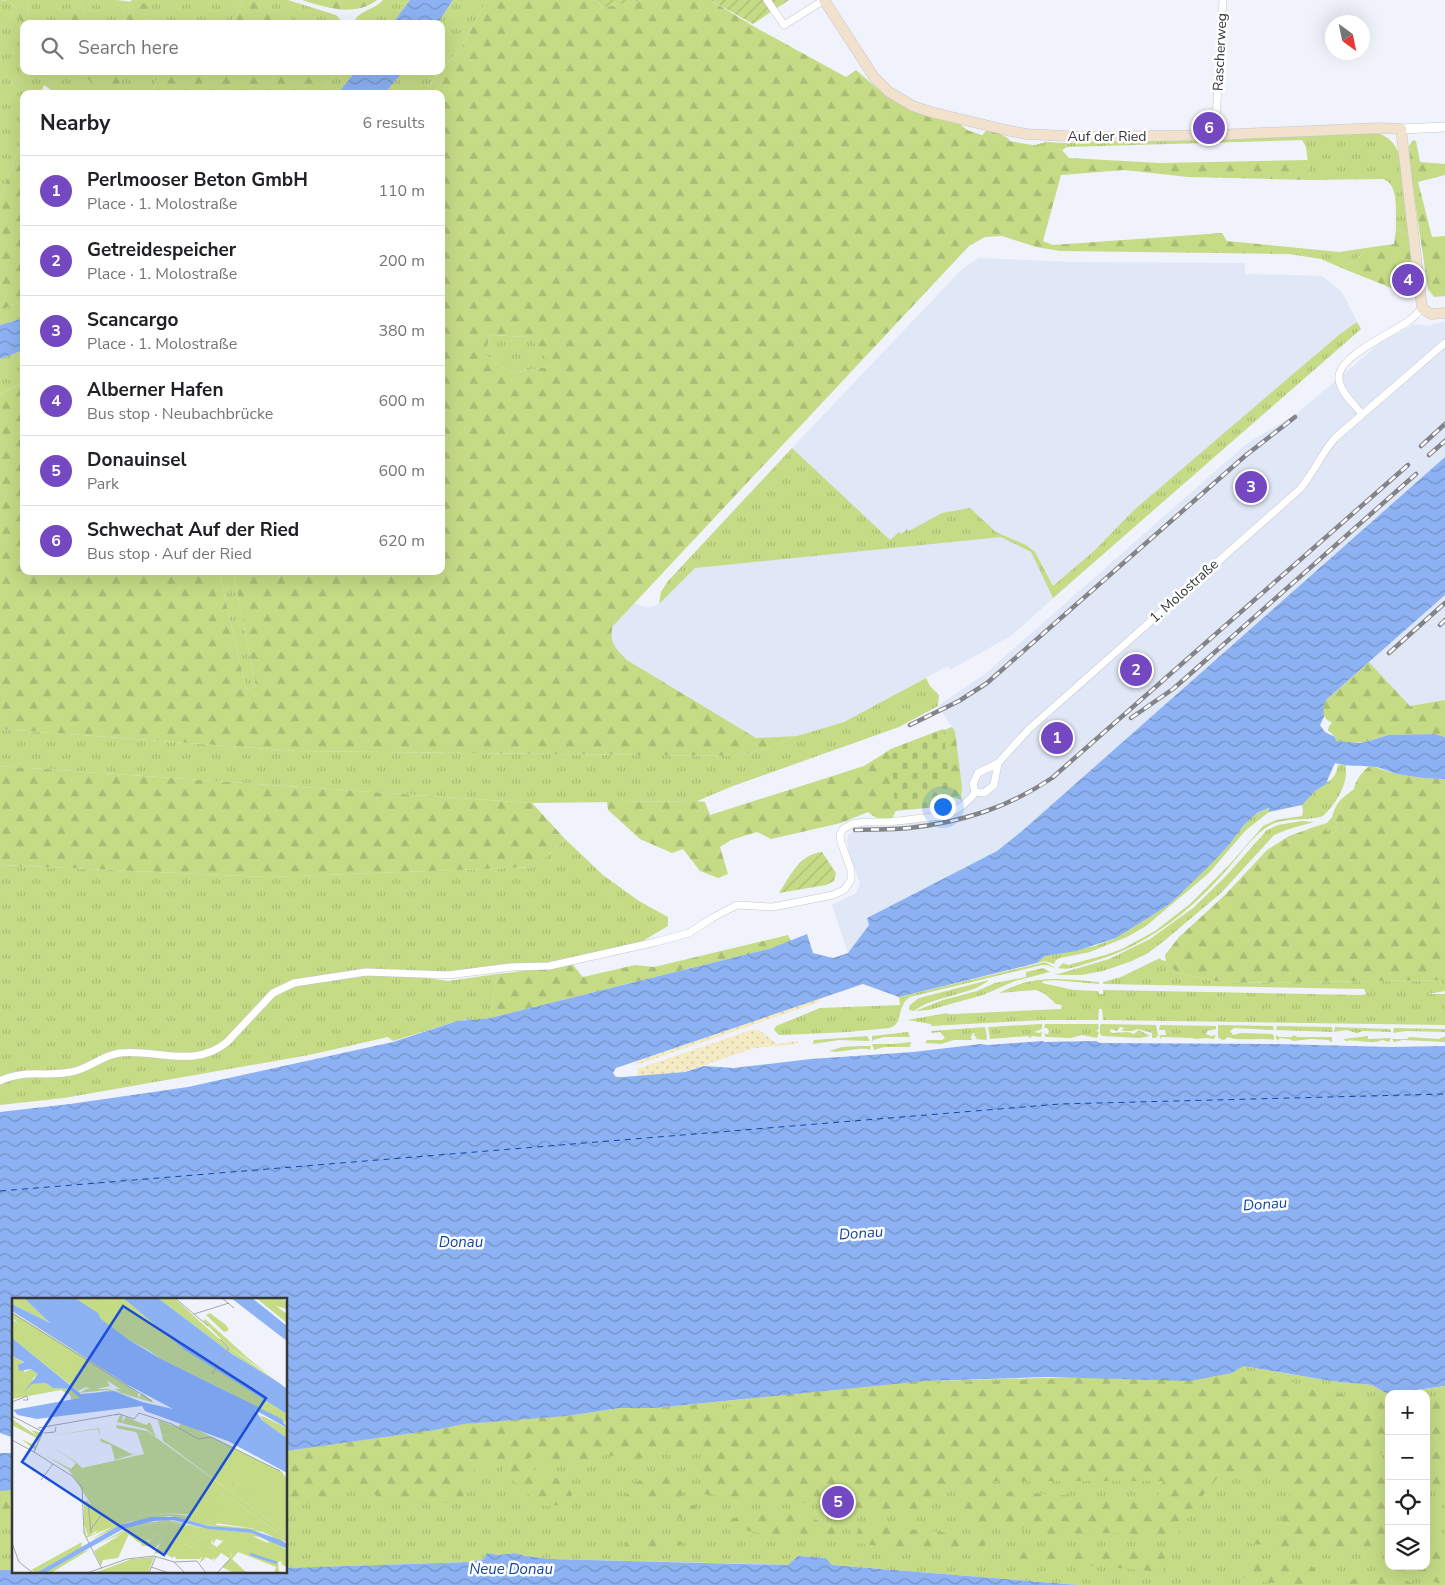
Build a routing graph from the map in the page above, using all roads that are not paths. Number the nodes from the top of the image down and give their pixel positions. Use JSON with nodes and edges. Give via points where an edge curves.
{"nodes":[{"id":1,"x":767,"y":0,"type":"edge"},
{"id":2,"x":824,"y":0,"type":"edge"},
{"id":3,"x":1223,"y":0,"type":"edge"},
{"id":4,"x":1445,"y":127,"type":"edge"},
{"id":5,"x":1401,"y":129,"type":"junction"},
{"id":6,"x":1215,"y":135,"type":"junction"},
{"id":7,"x":1422,"y":308,"type":"junction"},
{"id":8,"x":1445,"y":313,"type":"edge"},
{"id":9,"x":1445,"y":342,"type":"edge"},
{"id":10,"x":1362,"y":414,"type":"junction"},
{"id":11,"x":998,"y":763,"type":"junction"},
{"id":12,"x":975,"y":792,"type":"junction"},
{"id":13,"x":0,"y":1081,"type":"edge"}],
"edges":[{"from":1,"to":2,"type":"street","via":[[784,25]]},
{"from":2,"to":6,"type":"main road","name":"Auf der Ried","via":[[874,77],[889,92],[922,109],[1026,134],[1084,137]]},
{"from":3,"to":6,"type":"street","name":"Rascherweg"},
{"from":4,"to":5,"type":"street","name":"Auf der Ried"},
{"from":5,"to":6,"type":"main road","name":"Auf der Ried"},
{"from":5,"to":7,"type":"main road"},
{"from":7,"to":8,"type":"main road","via":[[1431,314]]},
{"from":7,"to":10,"type":"street","via":[[1411,320],[1370,344],[1343,366],[1338,378],[1341,386]]},
{"from":9,"to":10,"type":"street","name":"1. Molostraße"},
{"from":10,"to":11,"type":"street","name":"1. Molostraße","via":[[1327,448],[1300,490],[1029,729]]},
{"from":11,"to":12,"type":"street","name":"1. Molostraße","via":[[975,777]]},
{"from":11,"to":12,"type":"street","name":"1. Molostraße","via":[[994,785],[984,793]]},
{"from":12,"to":13,"type":"street","via":[[962,806],[940,816],[864,822],[843,829],[841,842],[851,870],[851,880],[844,890],[833,895],[773,906],[737,905],[689,932],[549,966],[448,975],[366,972],[294,983],[273,993],[227,1042],[207,1054],[119,1053],[71,1072],[18,1074]]}]}
